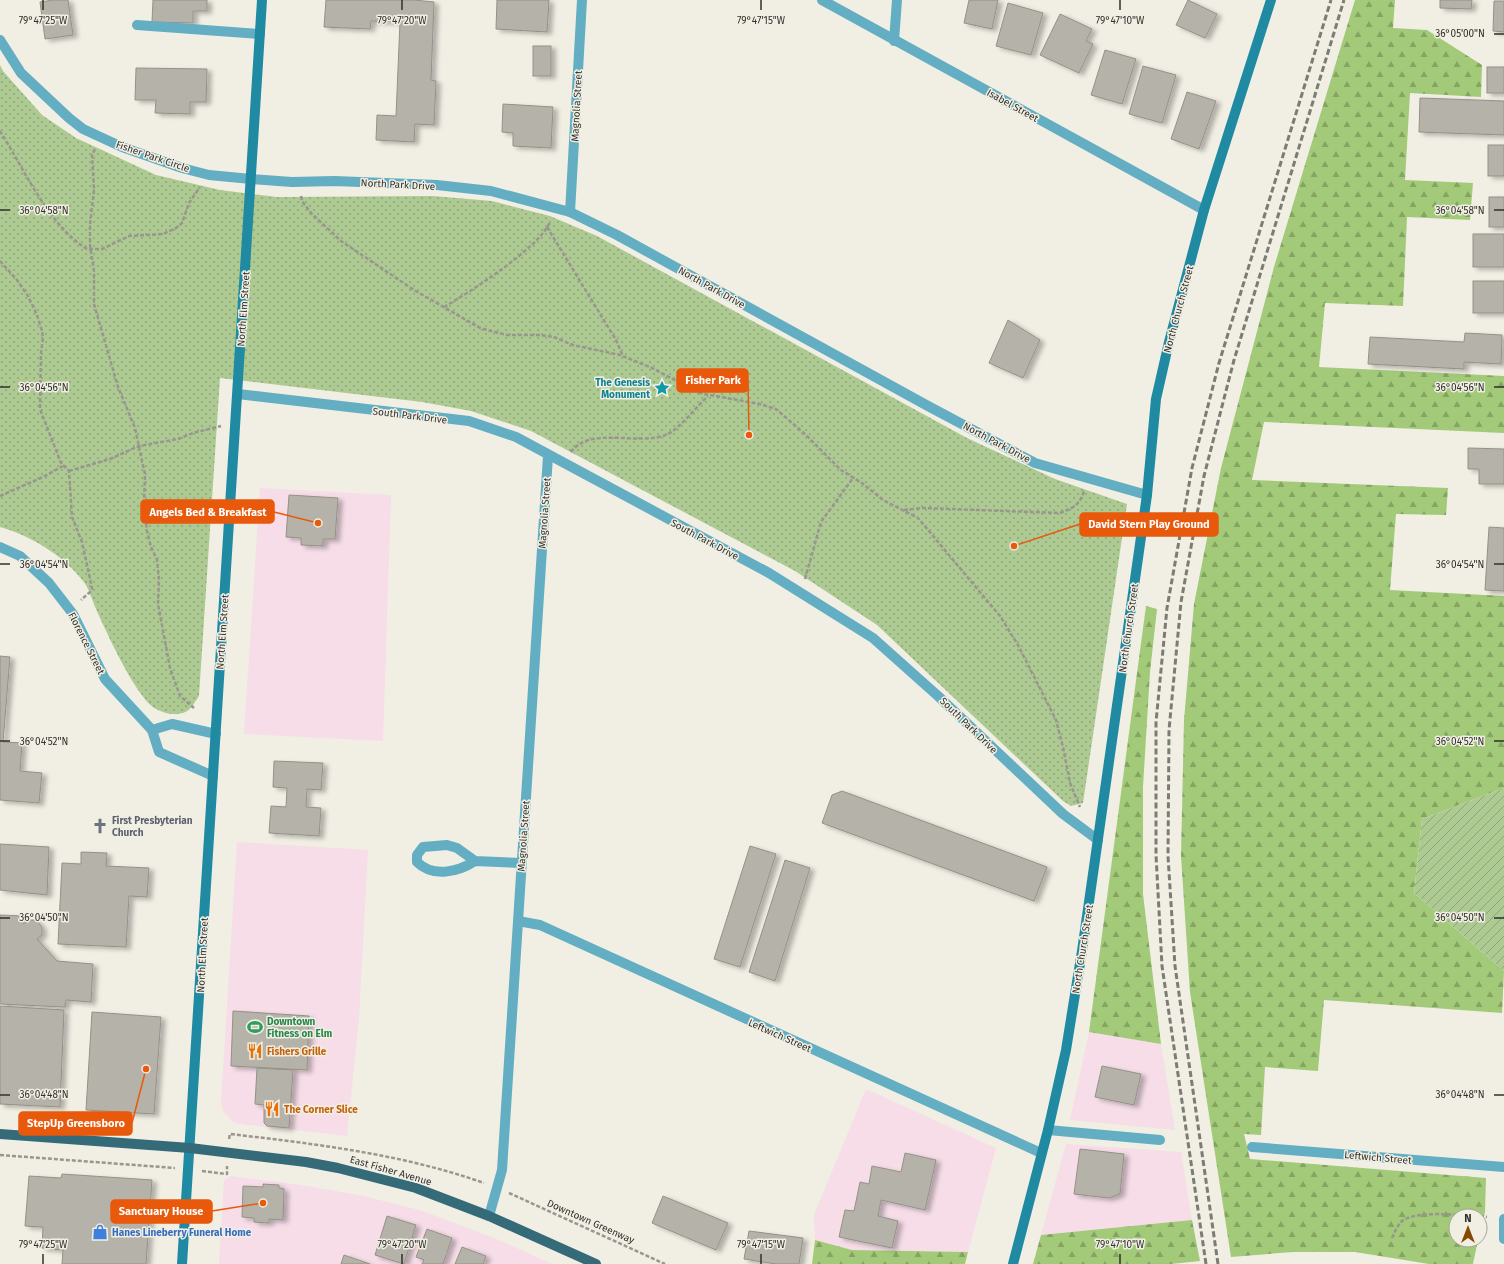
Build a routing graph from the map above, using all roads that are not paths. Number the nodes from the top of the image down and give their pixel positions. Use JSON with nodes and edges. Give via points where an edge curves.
{"nodes":[{"id":1,"x":262,"y":0,"type":"edge"},
{"id":2,"x":582,"y":0,"type":"edge"},
{"id":3,"x":822,"y":0,"type":"edge"},
{"id":4,"x":897,"y":0,"type":"edge"},
{"id":5,"x":1271,"y":0,"type":"edge"},
{"id":6,"x":137,"y":25,"type":"dead end"},
{"id":7,"x":260,"y":34,"type":"junction"},
{"id":8,"x":0,"y":40,"type":"edge"},
{"id":9,"x":894,"y":41,"type":"junction"},
{"id":10,"x":251,"y":179,"type":"junction"},
{"id":11,"x":1204,"y":210,"type":"junction"},
{"id":12,"x":570,"y":212,"type":"junction"},
{"id":13,"x":238,"y":394,"type":"junction"},
{"id":14,"x":548,"y":456,"type":"junction"},
{"id":15,"x":1146,"y":495,"type":"junction"},
{"id":16,"x":0,"y":547,"type":"edge"},
{"id":17,"x":152,"y":730,"type":"junction"},
{"id":18,"x":216,"y":734,"type":"junction"},
{"id":19,"x":213,"y":776,"type":"junction"},
{"id":20,"x":1098,"y":840,"type":"junction"},
{"id":21,"x":475,"y":861,"type":"junction"},
{"id":22,"x":522,"y":863,"type":"junction"},
{"id":23,"x":518,"y":921,"type":"junction"},
{"id":24,"x":1048,"y":1130,"type":"junction"},
{"id":25,"x":0,"y":1134,"type":"edge"},
{"id":26,"x":1160,"y":1140,"type":"dead end"},
{"id":27,"x":1252,"y":1147,"type":"dead end"},
{"id":28,"x":190,"y":1148,"type":"junction"},
{"id":29,"x":1041,"y":1153,"type":"junction"},
{"id":30,"x":1504,"y":1167,"type":"edge"},
{"id":31,"x":489,"y":1216,"type":"junction"},
{"id":32,"x":1504,"y":1219,"type":"edge"},
{"id":33,"x":1504,"y":1239,"type":"edge"},
{"id":34,"x":182,"y":1264,"type":"edge"},
{"id":35,"x":596,"y":1264,"type":"edge"},
{"id":36,"x":1013,"y":1264,"type":"edge"}],
"edges":[{"from":1,"to":7,"type":"street","name":"North Elm Street"},
{"from":2,"to":12,"type":"street","name":"Magnolia Street"},
{"from":3,"to":9,"type":"street","name":"Isabel Street"},
{"from":4,"to":9,"type":"street"},
{"from":5,"to":11,"type":"street","name":"North Church Street"},
{"from":6,"to":7,"type":"street"},
{"from":7,"to":10,"type":"street","name":"North Elm Street"},
{"from":8,"to":10,"type":"street","name":"Fisher Park Circle","via":[[21,72],[83,128],[122,147],[209,175]]},
{"from":9,"to":11,"type":"street","name":"Isabel Street"},
{"from":10,"to":12,"type":"street","name":"North Park Drive","via":[[437,185],[491,191]]},
{"from":10,"to":13,"type":"street","name":"North Elm Street"},
{"from":11,"to":15,"type":"street","name":"North Church Street","via":[[1168,342],[1156,399]]},
{"from":12,"to":15,"type":"street","name":"North Park Drive","via":[[618,235],[1035,462]]},
{"from":13,"to":14,"type":"street","name":"South Park Drive","via":[[469,422],[516,437]]},
{"from":13,"to":18,"type":"street","name":"North Elm Street"},
{"from":14,"to":20,"type":"street","name":"South Park Drive","via":[[769,573],[873,638],[1062,814]]},
{"from":14,"to":22,"type":"street","name":"Magnolia Street"},
{"from":15,"to":20,"type":"street","name":"North Church Street"},
{"from":16,"to":17,"type":"street","name":"Florence Street","via":[[20,556],[49,583],[69,609],[105,679]]},
{"from":17,"to":18,"type":"street","via":[[172,724]]},
{"from":17,"to":19,"type":"street","name":"Florence Street","via":[[159,752]]},
{"from":18,"to":19,"type":"street","name":"North Elm Street"},
{"from":19,"to":28,"type":"street","name":"North Elm Street"},
{"from":20,"to":24,"type":"street","name":"North Church Street","via":[[1066,1050]]},
{"from":21,"to":21,"type":"street","via":[[458,848],[447,845],[423,847],[417,855],[417,862],[423,868],[432,871],[449,872],[464,868]]},
{"from":21,"to":22,"type":"street"},
{"from":22,"to":23,"type":"street","name":"Magnolia Street"},
{"from":23,"to":29,"type":"street","name":"Leftwich Street","via":[[540,925]]},
{"from":23,"to":31,"type":"street","name":"Magnolia Street","via":[[502,1170]]},
{"from":24,"to":26,"type":"street"},
{"from":24,"to":29,"type":"street","name":"North Church Street"},
{"from":25,"to":28,"type":"main road","name":"East Fisher Avenue"},
{"from":27,"to":30,"type":"street","name":"Leftwich Street"},
{"from":28,"to":31,"type":"main road","name":"East Fisher Avenue","via":[[338,1168],[416,1188]]},
{"from":28,"to":34,"type":"street","name":"North Elm Street"},
{"from":29,"to":36,"type":"street","name":"North Church Street"},
{"from":31,"to":35,"type":"main road","name":"East Fisher Avenue"},
{"from":32,"to":33,"type":"street"}]}
